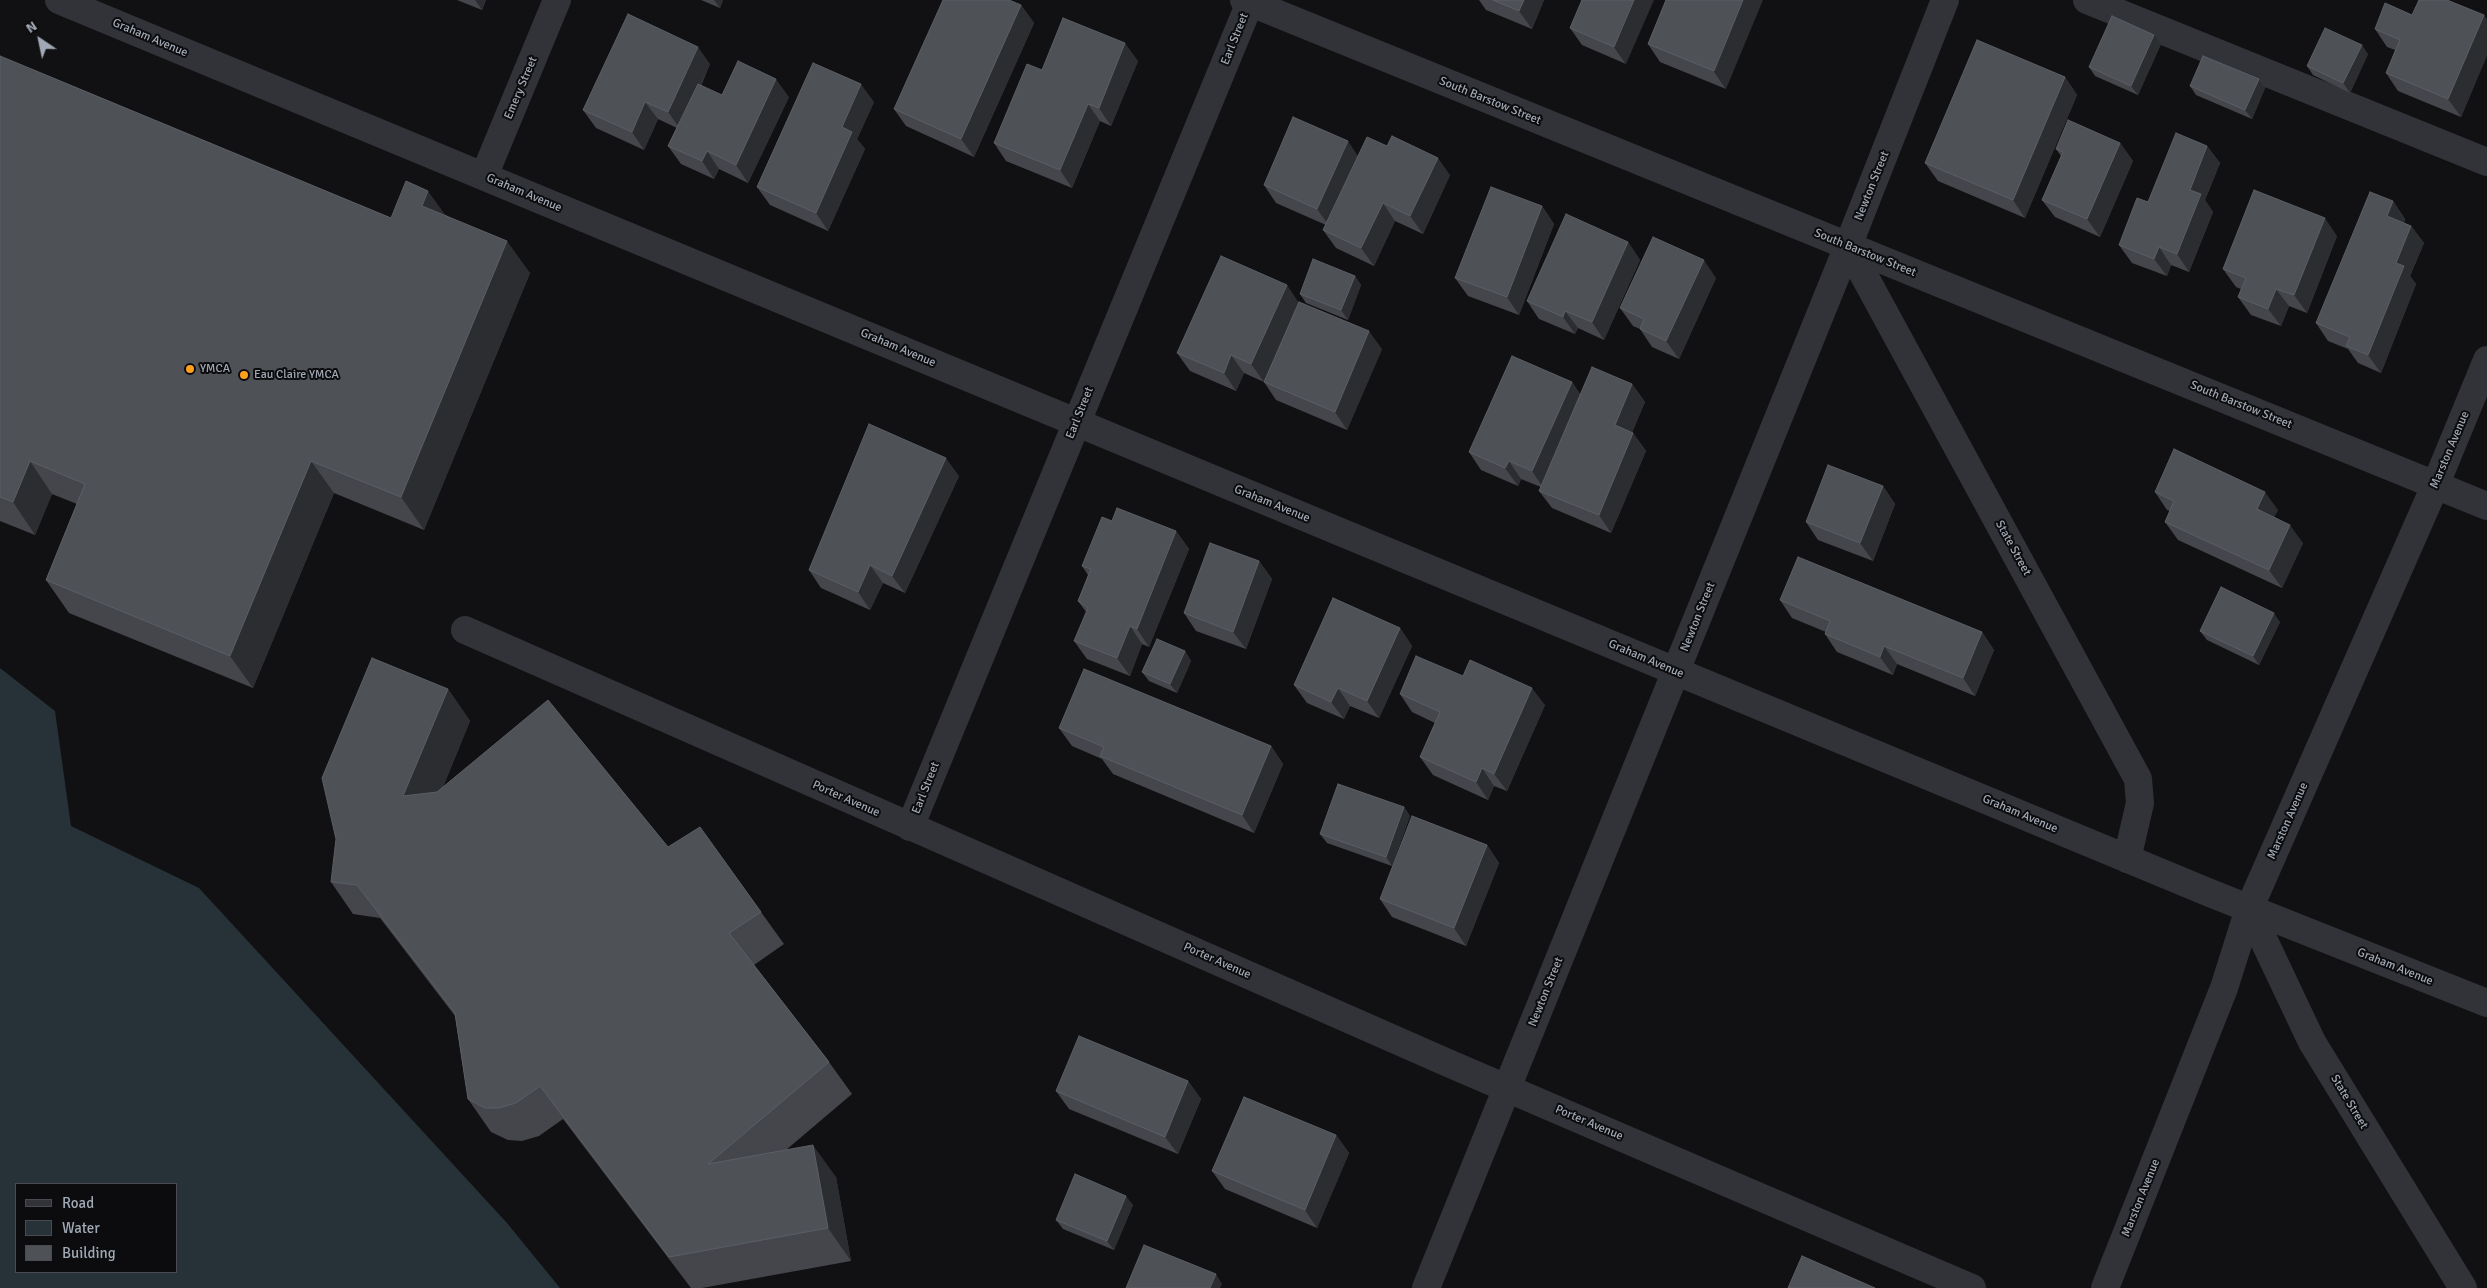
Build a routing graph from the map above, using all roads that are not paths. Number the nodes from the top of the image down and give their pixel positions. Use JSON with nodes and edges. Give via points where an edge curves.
{"nodes":[{"id":1,"x":59,"y":0,"type":"edge"},
{"id":2,"x":557,"y":0,"type":"edge"},
{"id":3,"x":1945,"y":0,"type":"edge"},
{"id":4,"x":2087,"y":0,"type":"edge"},
{"id":5,"x":1248,"y":1,"type":"edge"},
{"id":6,"x":2487,"y":162,"type":"edge"},
{"id":7,"x":484,"y":176,"type":"junction"},
{"id":8,"x":1848,"y":246,"type":"junction"},
{"id":9,"x":2487,"y":360,"type":"edge"},
{"id":10,"x":1076,"y":422,"type":"junction"},
{"id":11,"x":2435,"y":486,"type":"junction"},
{"id":12,"x":2487,"y":506,"type":"edge"},
{"id":13,"x":465,"y":630,"type":"dead end"},
{"id":14,"x":1676,"y":671,"type":"junction"},
{"id":15,"x":910,"y":827,"type":"junction"},
{"id":16,"x":2127,"y":859,"type":"junction"},
{"id":17,"x":2249,"y":909,"type":"junction"},
{"id":18,"x":2487,"y":1003,"type":"edge"},
{"id":19,"x":1507,"y":1088,"type":"junction"},
{"id":20,"x":1426,"y":1288,"type":"edge"},
{"id":21,"x":1972,"y":1288,"type":"edge"},
{"id":22,"x":2105,"y":1288,"type":"edge"},
{"id":23,"x":2463,"y":1288,"type":"edge"}],
"edges":[{"from":1,"to":7,"type":"street","name":"Graham Avenue"},
{"from":2,"to":7,"type":"street","name":"Emery Street"},
{"from":3,"to":8,"type":"street","name":"Newton Street"},
{"from":4,"to":6,"type":"street"},
{"from":5,"to":8,"type":"street","name":"South Barstow Street"},
{"from":5,"to":10,"type":"street","name":"Earl Street"},
{"from":7,"to":10,"type":"street","name":"Graham Avenue"},
{"from":8,"to":11,"type":"street","name":"South Barstow Street"},
{"from":8,"to":14,"type":"street","name":"Newton Street"},
{"from":8,"to":16,"type":"street","name":"State Street","via":[[2138,779],[2140,803]]},
{"from":9,"to":11,"type":"street","name":"Marston Avenue"},
{"from":10,"to":14,"type":"street","name":"Graham Avenue"},
{"from":10,"to":15,"type":"street","name":"Earl Street"},
{"from":11,"to":12,"type":"street","name":"South Barstow Street"},
{"from":11,"to":17,"type":"street","name":"Marston Avenue"},
{"from":13,"to":15,"type":"street","name":"Porter Avenue"},
{"from":14,"to":16,"type":"street","name":"Graham Avenue"},
{"from":14,"to":19,"type":"street","name":"Newton Street"},
{"from":15,"to":19,"type":"street","name":"Porter Avenue"},
{"from":16,"to":17,"type":"street","name":"Graham Avenue"},
{"from":17,"to":18,"type":"street","name":"Graham Avenue"},
{"from":17,"to":22,"type":"street","name":"Marston Avenue","via":[[2224,988]]},
{"from":17,"to":23,"type":"street","name":"State Street","via":[[2312,1042]]},
{"from":19,"to":20,"type":"street","name":"Newton Street"},
{"from":19,"to":21,"type":"street","name":"Porter Avenue"}]}
